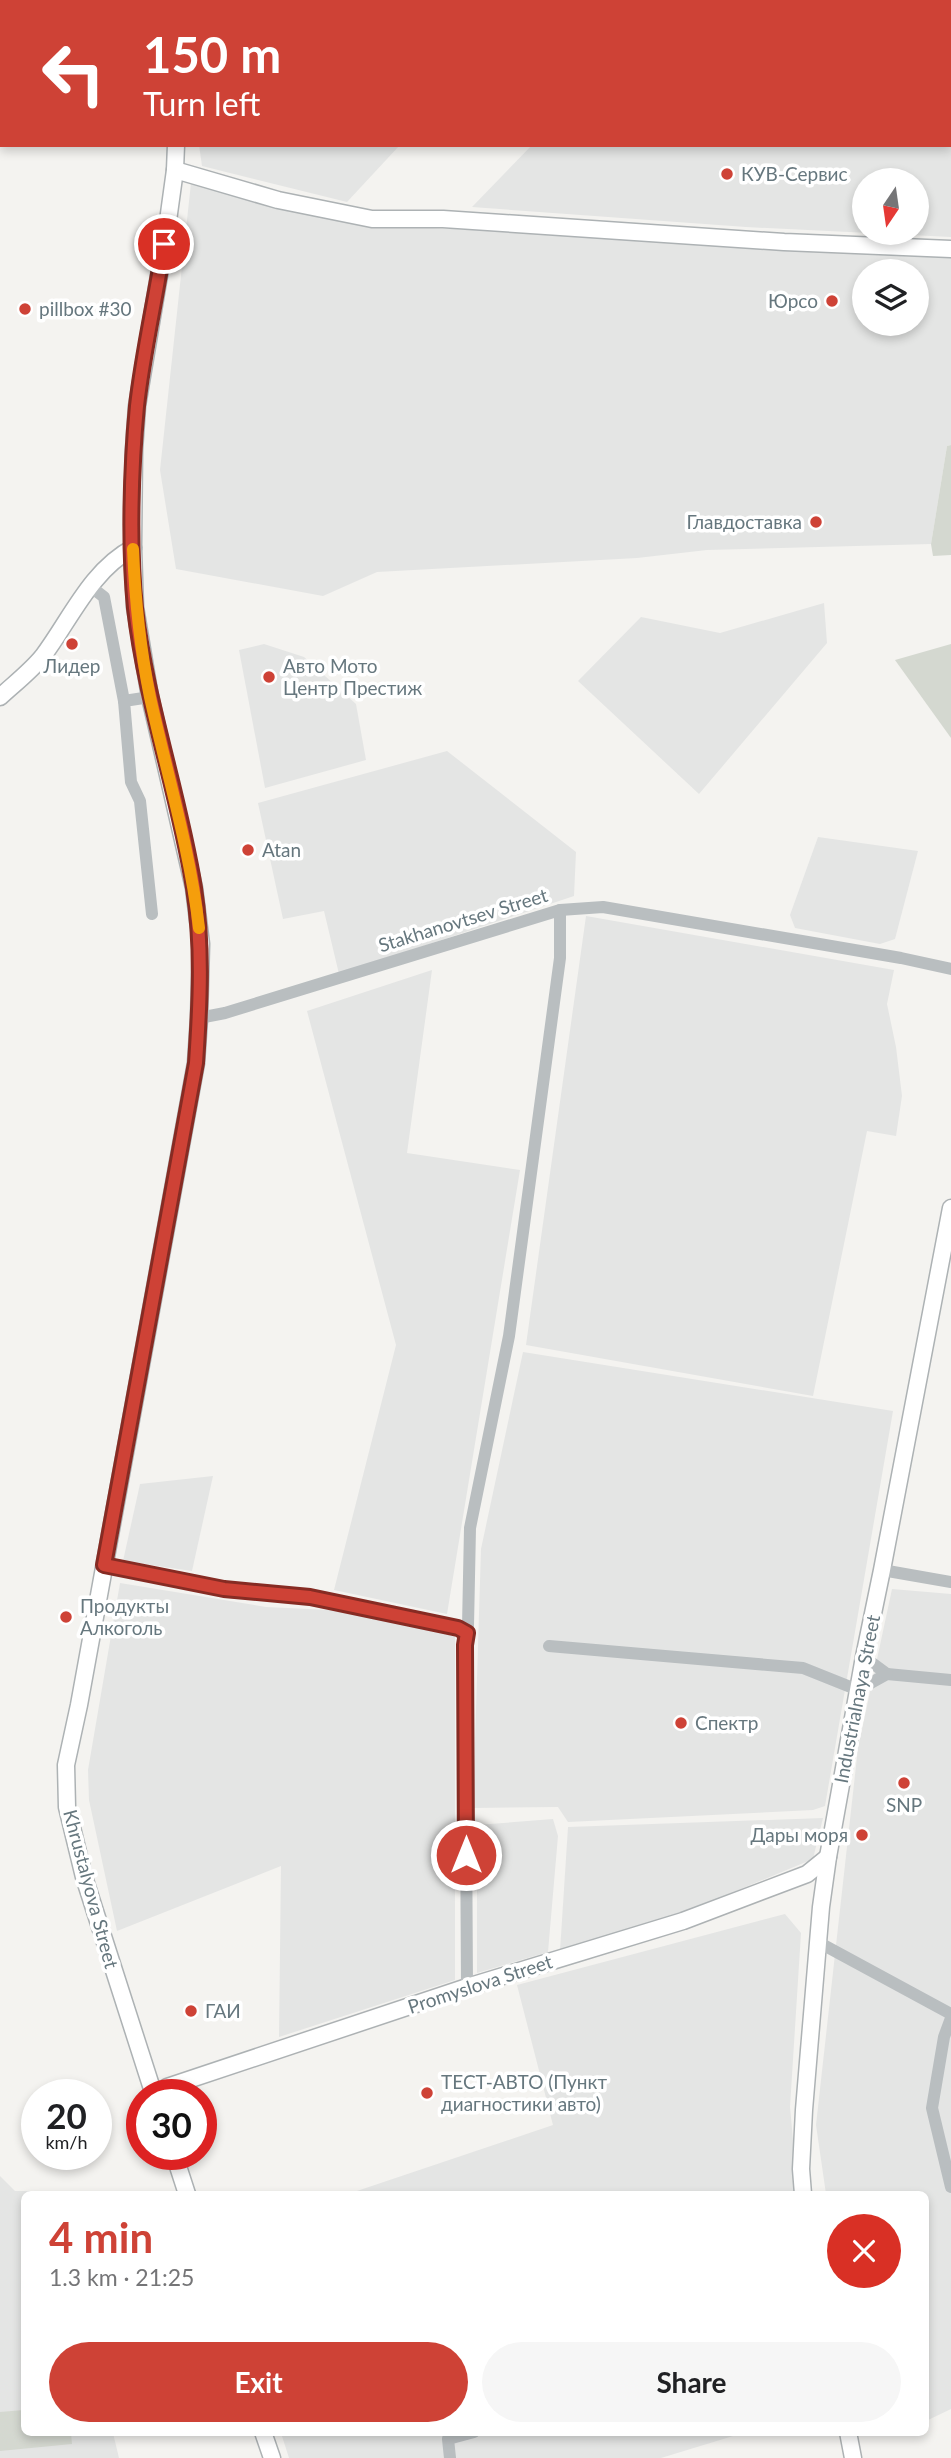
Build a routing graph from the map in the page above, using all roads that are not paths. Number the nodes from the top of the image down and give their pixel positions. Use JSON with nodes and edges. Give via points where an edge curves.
{"nodes":[{"id":1,"x":176,"y":147,"type":"edge"},
{"id":2,"x":175,"y":170,"type":"junction"},
{"id":3,"x":951,"y":249,"type":"edge"},
{"id":4,"x":133,"y":548,"type":"junction"},
{"id":5,"x":91,"y":587,"type":"junction"},
{"id":6,"x":0,"y":697,"type":"edge"},
{"id":7,"x":150,"y":697,"type":"junction"},
{"id":8,"x":124,"y":701,"type":"junction"},
{"id":9,"x":560,"y":910,"type":"junction"},
{"id":10,"x":152,"y":914,"type":"dead end"},
{"id":11,"x":951,"y":969,"type":"edge"},
{"id":12,"x":199,"y":1018,"type":"junction"},
{"id":13,"x":951,"y":1208,"type":"edge"},
{"id":14,"x":104,"y":1565,"type":"junction"},
{"id":15,"x":883,"y":1570,"type":"junction"},
{"id":16,"x":951,"y":1582,"type":"edge"},
{"id":17,"x":467,"y":1633,"type":"junction"},
{"id":18,"x":549,"y":1646,"type":"dead end"},
{"id":19,"x":864,"y":1657,"type":"junction"},
{"id":20,"x":887,"y":1674,"type":"junction"},
{"id":21,"x":951,"y":1681,"type":"edge"},
{"id":22,"x":858,"y":1690,"type":"junction"},
{"id":23,"x":828,"y":1857,"type":"junction"},
{"id":24,"x":807,"y":1874,"type":"junction"},
{"id":25,"x":821,"y":1907,"type":"junction"},
{"id":26,"x":818,"y":1942,"type":"junction"},
{"id":27,"x":467,"y":1987,"type":"junction"},
{"id":28,"x":951,"y":2016,"type":"edge"},
{"id":29,"x":149,"y":2079,"type":"edge"},
{"id":30,"x":189,"y":2079,"type":"edge"},
{"id":31,"x":179,"y":2170,"type":"edge"},
{"id":32,"x":951,"y":2187,"type":"edge"},
{"id":33,"x":186,"y":2191,"type":"edge"},
{"id":34,"x":803,"y":2191,"type":"edge"},
{"id":35,"x":264,"y":2436,"type":"edge"},
{"id":36,"x":459,"y":2436,"type":"edge"},
{"id":37,"x":849,"y":2436,"type":"edge"},
{"id":38,"x":272,"y":2458,"type":"edge"},
{"id":39,"x":450,"y":2458,"type":"edge"},
{"id":40,"x":853,"y":2458,"type":"edge"}],
"edges":[{"from":1,"to":2,"type":"main road","name":"Khrustalyova Street"},
{"from":2,"to":3,"type":"main road","via":[[278,200],[372,219],[443,219],[784,243]]},
{"from":2,"to":4,"type":"main road","name":"Khrustalyova Street","via":[[137,406]]},
{"from":4,"to":5,"type":"main road","via":[[116,557]]},
{"from":4,"to":7,"type":"main road","name":"Khrustalyova Street","via":[[135,607]]},
{"from":5,"to":6,"type":"main road","via":[[41,658]]},
{"from":5,"to":8,"type":"street","via":[[104,597]]},
{"from":7,"to":8,"type":"street"},
{"from":7,"to":12,"type":"main road","name":"Khrustalyova Street","via":[[194,888],[201,944]]},
{"from":8,"to":10,"type":"street","via":[[131,782],[140,801]]},
{"from":9,"to":11,"type":"street","name":"Stakhanovtsev Street","via":[[603,907]]},
{"from":9,"to":12,"type":"street","name":"Stakhanovtsev Street"},
{"from":9,"to":17,"type":"street","via":[[560,958],[509,1336],[470,1528]]},
{"from":12,"to":14,"type":"main road","name":"Khrustalyova Street","via":[[196,1063]]},
{"from":13,"to":15,"type":"main road","name":"Industrialnaya Street"},
{"from":14,"to":17,"type":"street","via":[[224,1589],[310,1597]]},
{"from":14,"to":29,"type":"main road","name":"Khrustalyova Street","via":[[66,1765],[67,1807],[84,1877]]},
{"from":15,"to":16,"type":"street"},
{"from":15,"to":19,"type":"main road","name":"Industrialnaya Street"},
{"from":17,"to":27,"type":"street"},
{"from":18,"to":22,"type":"street","via":[[803,1668]]},
{"from":19,"to":20,"type":"street"},
{"from":19,"to":22,"type":"main road","name":"Industrialnaya Street"},
{"from":20,"to":21,"type":"street"},
{"from":20,"to":22,"type":"street"},
{"from":22,"to":23,"type":"main road","name":"Industrialnaya Street"},
{"from":23,"to":24,"type":"main road","name":"Promyslova Street"},
{"from":23,"to":25,"type":"main road","name":"Industrialnaya Street"},
{"from":24,"to":25,"type":"main road","via":[[818,1888]]},
{"from":24,"to":27,"type":"main road","name":"Promyslova Street","via":[[682,1921]]},
{"from":25,"to":26,"type":"main road","name":"Industrialnaya Street"},
{"from":26,"to":28,"type":"street"},
{"from":26,"to":34,"type":"main road","name":"Industrialnaya Street","via":[[804,2110]]},
{"from":27,"to":30,"type":"main road","name":"Promyslova Street"},
{"from":28,"to":32,"type":"street","via":[[932,2108]]},
{"from":31,"to":33,"type":"main road"},
{"from":35,"to":38,"type":"main road"},
{"from":36,"to":39,"type":"street","via":[[448,2439]]},
{"from":37,"to":40,"type":"main road"}]}
